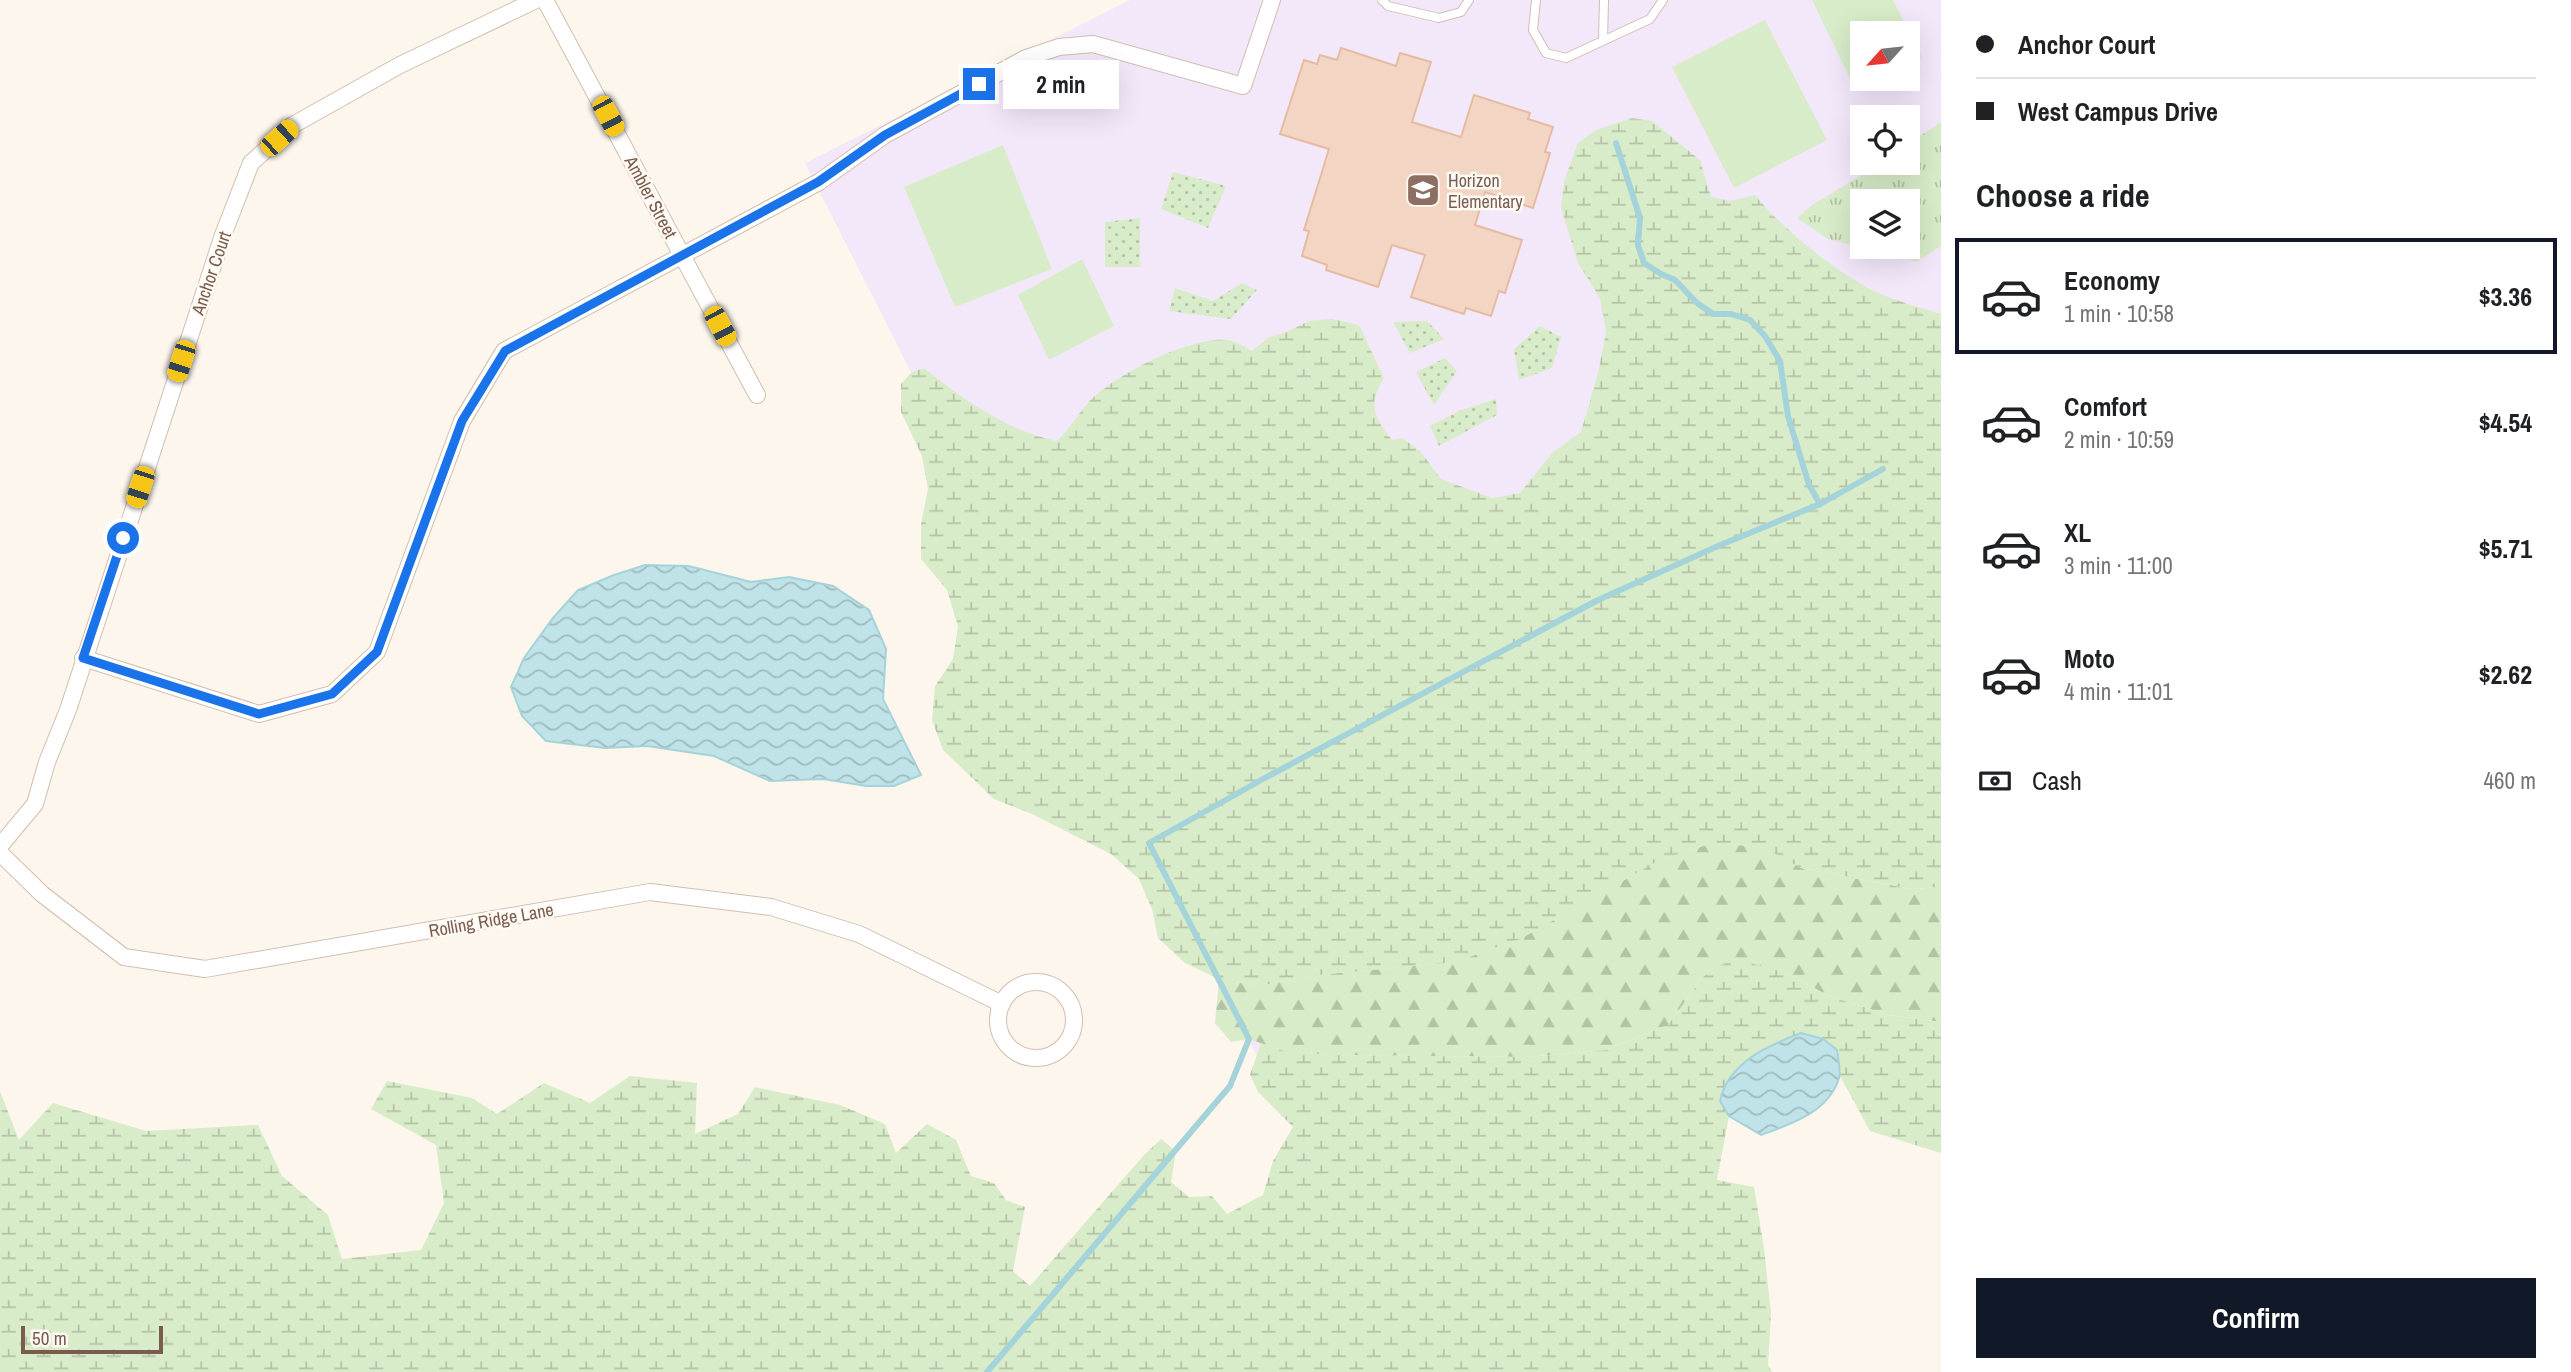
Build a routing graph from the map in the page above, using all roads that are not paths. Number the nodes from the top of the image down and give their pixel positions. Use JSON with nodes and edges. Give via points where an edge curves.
{"nodes":[{"id":1,"x":536,"y":0,"type":"edge"},
{"id":2,"x":545,"y":0,"type":"edge"},
{"id":3,"x":1272,"y":0,"type":"edge"},
{"id":4,"x":1382,"y":0,"type":"edge"},
{"id":5,"x":1469,"y":0,"type":"edge"},
{"id":6,"x":1536,"y":0,"type":"edge"},
{"id":7,"x":1604,"y":0,"type":"edge"},
{"id":8,"x":1663,"y":0,"type":"edge"},
{"id":9,"x":1603,"y":40,"type":"junction"},
{"id":10,"x":683,"y":256,"type":"junction"},
{"id":11,"x":757,"y":395,"type":"dead end"},
{"id":12,"x":83,"y":658,"type":"junction"},
{"id":13,"x":0,"y":846,"type":"edge"},
{"id":14,"x":0,"y":853,"type":"edge"},
{"id":15,"x":1002,"y":1004,"type":"junction"}],
"edges":[{"from":1,"to":12,"type":"street","name":"Anchor Court","via":[[400,65],[293,125],[251,163]]},
{"from":2,"to":10,"type":"street","name":"Ambler Street"},
{"from":3,"to":10,"type":"street","via":[[1243,86],[1093,44],[1059,47],[1026,58],[885,135],[818,182]]},
{"from":4,"to":5,"type":"lane","via":[[1388,6],[1439,18],[1461,12]]},
{"from":6,"to":9,"type":"lane","via":[[1533,30],[1546,53],[1566,58]]},
{"from":7,"to":9,"type":"lane"},
{"from":8,"to":9,"type":"lane","via":[[1650,19]]},
{"from":10,"to":11,"type":"street","name":"Ambler Street"},
{"from":10,"to":12,"type":"street","via":[[505,351],[462,421],[377,652],[332,694],[259,714]]},
{"from":12,"to":13,"type":"street","name":"Anchor Court","via":[[35,804]]},
{"from":14,"to":15,"type":"street","name":"Rolling Ridge Lane","via":[[42,894],[124,957],[205,969],[650,892],[771,906],[846,930]]},
{"from":15,"to":15,"type":"street","via":[[998,1016],[1004,1041],[1024,1056],[1050,1055],[1069,1039],[1074,1015],[1071,1004],[1054,986],[1042,982],[1018,986]]}]}
